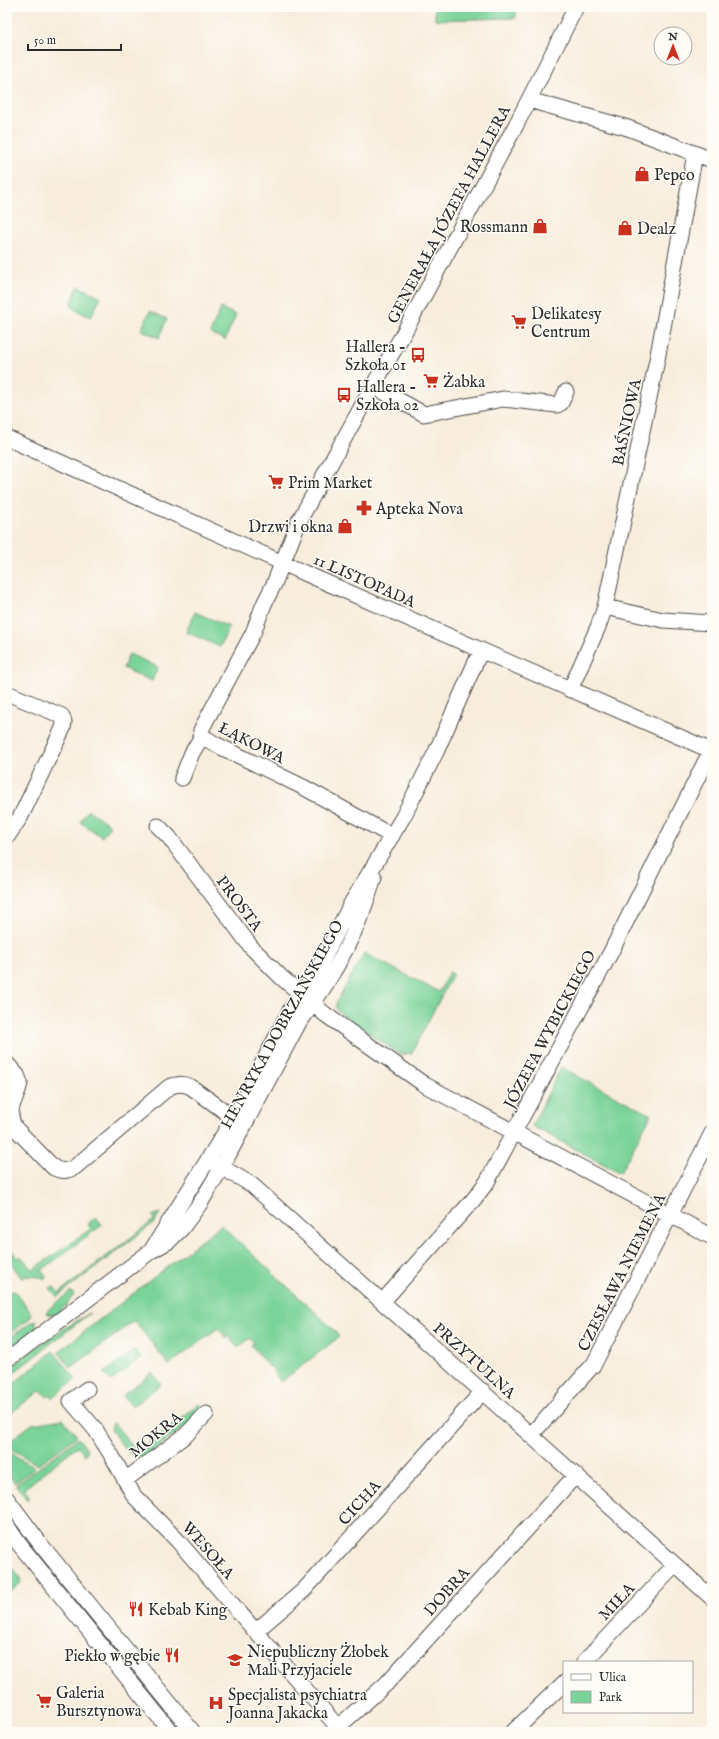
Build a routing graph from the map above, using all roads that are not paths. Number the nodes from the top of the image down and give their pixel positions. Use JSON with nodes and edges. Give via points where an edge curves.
{"nodes":[{"id":1,"x":576,"y":7,"type":"edge"},
{"id":2,"x":529,"y":100,"type":"junction"},
{"id":3,"x":695,"y":154,"type":"junction"},
{"id":4,"x":712,"y":160,"type":"edge"},
{"id":5,"x":373,"y":386,"type":"junction"},
{"id":6,"x":566,"y":392,"type":"dead end"},
{"id":7,"x":7,"y":438,"type":"edge"},
{"id":8,"x":282,"y":563,"type":"junction"},
{"id":9,"x":605,"y":607,"type":"junction"},
{"id":10,"x":712,"y":623,"type":"edge"},
{"id":11,"x":481,"y":650,"type":"junction"},
{"id":12,"x":570,"y":690,"type":"junction"},
{"id":13,"x":7,"y":693,"type":"edge"},
{"id":14,"x":202,"y":736,"type":"junction"},
{"id":15,"x":712,"y":750,"type":"edge"},
{"id":16,"x":182,"y":778,"type":"dead end"},
{"id":17,"x":158,"y":826,"type":"dead end"},
{"id":18,"x":392,"y":836,"type":"junction"},
{"id":19,"x":7,"y":837,"type":"edge"},
{"id":20,"x":380,"y":857,"type":"junction"},
{"id":21,"x":301,"y":994,"type":"junction"},
{"id":22,"x":313,"y":1004,"type":"junction"},
{"id":23,"x":7,"y":1064,"type":"edge"},
{"id":24,"x":234,"y":1118,"type":"junction"},
{"id":25,"x":514,"y":1133,"type":"junction"},
{"id":26,"x":712,"y":1133,"type":"edge"},
{"id":27,"x":208,"y":1159,"type":"junction"},
{"id":28,"x":222,"y":1167,"type":"junction"},
{"id":29,"x":670,"y":1215,"type":"junction"},
{"id":30,"x":712,"y":1237,"type":"edge"},
{"id":31,"x":151,"y":1251,"type":"junction"},
{"id":32,"x":383,"y":1301,"type":"junction"},
{"id":33,"x":12,"y":1356,"type":"edge"},
{"id":34,"x":7,"y":1366,"type":"edge"},
{"id":35,"x":87,"y":1389,"type":"dead end"},
{"id":36,"x":483,"y":1391,"type":"junction"},
{"id":37,"x":206,"y":1414,"type":"dead end"},
{"id":38,"x":531,"y":1435,"type":"junction"},
{"id":39,"x":576,"y":1475,"type":"junction"},
{"id":40,"x":125,"y":1480,"type":"junction"},
{"id":41,"x":7,"y":1499,"type":"edge"},
{"id":42,"x":7,"y":1526,"type":"edge"},
{"id":43,"x":675,"y":1565,"type":"junction"},
{"id":44,"x":712,"y":1598,"type":"edge"},
{"id":45,"x":256,"y":1631,"type":"junction"},
{"id":46,"x":585,"y":1661,"type":"edge"},
{"id":47,"x":563,"y":1684,"type":"edge"},
{"id":48,"x":340,"y":1729,"type":"edge"},
{"id":49,"x":171,"y":1732,"type":"edge"},
{"id":50,"x":193,"y":1732,"type":"edge"},
{"id":51,"x":513,"y":1732,"type":"edge"}],
"edges":[{"from":1,"to":2,"type":"street","name":"GENERAŁA JÓZEFA HALLERA"},
{"from":2,"to":3,"type":"street","via":[[628,128]]},
{"from":2,"to":5,"type":"street","name":"GENERAŁA JÓZEFA HALLERA"},
{"from":3,"to":4,"type":"street"},
{"from":3,"to":9,"type":"street","name":"BAŚNIOWA","via":[[655,371]]},
{"from":5,"to":6,"type":"street","via":[[424,414],[503,399],[557,405],[561,403]]},
{"from":5,"to":8,"type":"street","name":"GENERAŁA JÓZEFA HALLERA","via":[[299,521]]},
{"from":7,"to":8,"type":"street","name":"11 LISTOPADA"},
{"from":8,"to":11,"type":"street","name":"11 LISTOPADA"},
{"from":8,"to":14,"type":"street","name":"ŁĄKOWA","via":[[253,633],[201,730]]},
{"from":9,"to":10,"type":"street","via":[[663,620]]},
{"from":9,"to":12,"type":"street","name":"BAŚNIOWA"},
{"from":11,"to":12,"type":"street","name":"11 LISTOPADA"},
{"from":11,"to":18,"type":"street","name":"HENRYKA DOBRZAŃSKIEGO","via":[[436,752]]},
{"from":12,"to":15,"type":"street","name":"11 LISTOPADA"},
{"from":13,"to":19,"type":"street","via":[[62,716],[64,722],[21,816]]},
{"from":14,"to":16,"type":"street"},
{"from":14,"to":18,"type":"street","name":"ŁĄKOWA"},
{"from":15,"to":25,"type":"street","name":"JÓZEFA WYBICKIEGO","via":[[611,952]]},
{"from":17,"to":21,"type":"street","name":"PROSTA","via":[[169,837],[251,947]]},
{"from":18,"to":20,"type":"street","name":"HENRYKA DOBRZAŃSKIEGO"},
{"from":20,"to":21,"type":"street","name":"HENRYKA DOBRZAŃSKIEGO","via":[[352,902],[314,977]]},
{"from":20,"to":22,"type":"street","name":"HENRYKA DOBRZAŃSKIEGO","via":[[358,924]]},
{"from":21,"to":22,"type":"street","name":"PROSTA"},
{"from":21,"to":24,"type":"street","name":"HENRYKA DOBRZAŃSKIEGO"},
{"from":22,"to":25,"type":"street","name":"PROSTA","via":[[407,1074]]},
{"from":22,"to":28,"type":"street","name":"HENRYKA DOBRZAŃSKIEGO","via":[[298,1024]]},
{"from":23,"to":24,"type":"street","via":[[20,1083],[10,1113],[15,1128],[54,1168],[61,1171],[75,1167],[175,1084],[186,1084]]},
{"from":24,"to":27,"type":"street","name":"HENRYKA DOBRZAŃSKIEGO"},
{"from":25,"to":29,"type":"street","name":"PROSTA"},
{"from":25,"to":32,"type":"street","name":"JÓZEFA WYBICKIEGO","via":[[474,1200]]},
{"from":26,"to":29,"type":"street","name":"CZESŁAWA NIEMENA"},
{"from":27,"to":28,"type":"street","name":"PRZYTULNA"},
{"from":27,"to":31,"type":"street","name":"HENRYKA DOBRZAŃSKIEGO"},
{"from":28,"to":31,"type":"street","name":"HENRYKA DOBRZAŃSKIEGO","via":[[182,1228],[169,1241]]},
{"from":28,"to":32,"type":"street","name":"PRZYTULNA","via":[[252,1185]]},
{"from":29,"to":30,"type":"street","name":"PROSTA"},
{"from":29,"to":38,"type":"street","name":"CZESŁAWA NIEMENA","via":[[594,1364]]},
{"from":31,"to":33,"type":"street","name":"HENRYKA DOBRZAŃSKIEGO"},
{"from":32,"to":36,"type":"street","name":"PRZYTULNA"},
{"from":33,"to":34,"type":"street","name":"HENRYKA DOBRZAŃSKIEGO"},
{"from":35,"to":40,"type":"street","name":"WESOŁA","via":[[71,1401],[98,1435]]},
{"from":36,"to":38,"type":"street","name":"PRZYTULNA"},
{"from":36,"to":45,"type":"street","name":"CICHA","via":[[304,1590]]},
{"from":37,"to":40,"type":"street","name":"MOKRA","via":[[186,1435]]},
{"from":38,"to":39,"type":"street","name":"PRZYTULNA"},
{"from":39,"to":43,"type":"street","name":"PRZYTULNA"},
{"from":39,"to":48,"type":"street","name":"DOBRA","via":[[386,1684]]},
{"from":40,"to":45,"type":"street","name":"WESOŁA","via":[[134,1496],[178,1541]]},
{"from":41,"to":50,"type":"street"},
{"from":42,"to":49,"type":"street"},
{"from":43,"to":44,"type":"street","name":"PRZYTULNA"},
{"from":43,"to":46,"type":"street","name":"MIŁA"},
{"from":45,"to":48,"type":"street","name":"WESOŁA"},
{"from":47,"to":51,"type":"street"}]}
